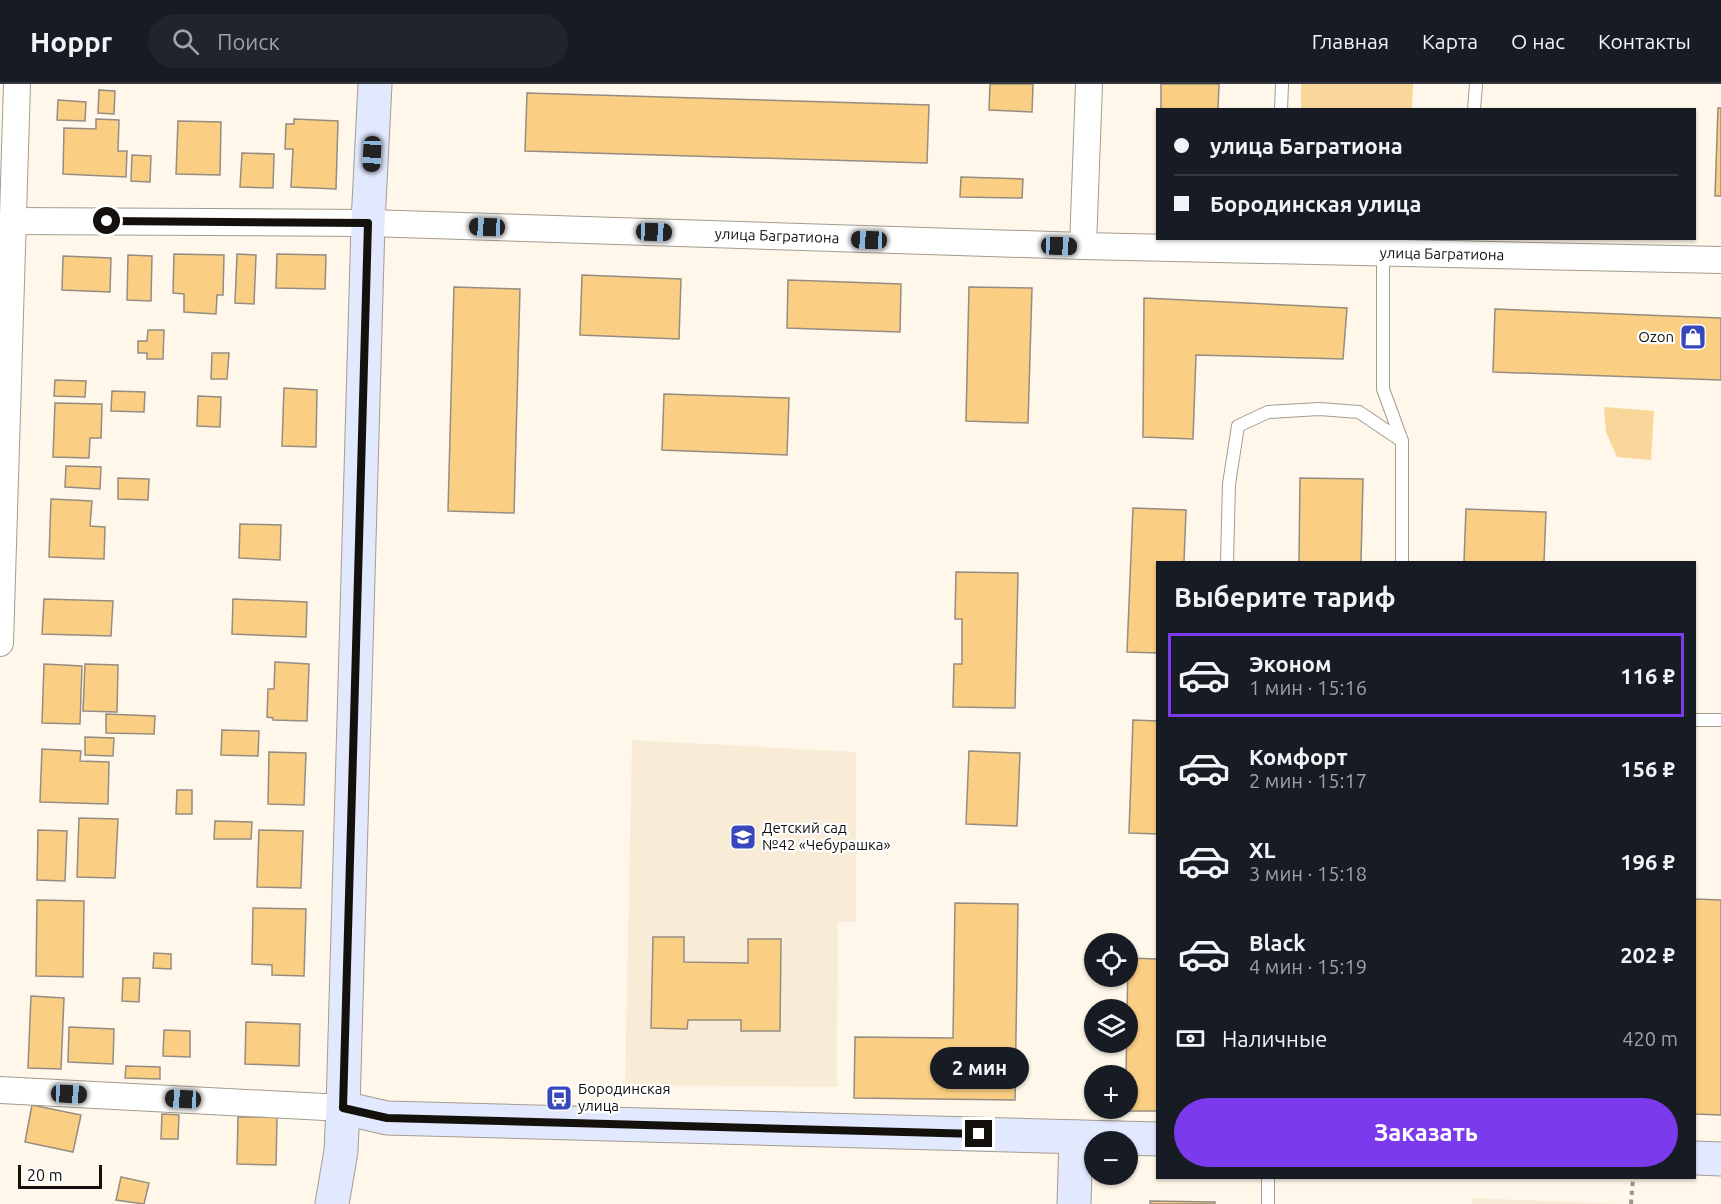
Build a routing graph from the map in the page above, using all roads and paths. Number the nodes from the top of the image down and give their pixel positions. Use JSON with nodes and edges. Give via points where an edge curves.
{"nodes":[{"id":1,"x":17,"y":84,"type":"edge"},
{"id":2,"x":375,"y":84,"type":"edge"},
{"id":3,"x":1089,"y":84,"type":"edge"},
{"id":4,"x":1282,"y":84,"type":"edge"},
{"id":5,"x":1476,"y":84,"type":"edge"},
{"id":6,"x":1281,"y":108,"type":"edge"},
{"id":7,"x":1474,"y":108,"type":"edge"},
{"id":8,"x":12,"y":221,"type":"junction"},
{"id":9,"x":368,"y":223,"type":"junction"},
{"id":10,"x":1274,"y":245,"type":"edge"},
{"id":11,"x":1083,"y":246,"type":"junction"},
{"id":12,"x":1468,"y":246,"type":"edge"},
{"id":13,"x":1383,"y":253,"type":"junction"},
{"id":14,"x":1721,"y":260,"type":"edge"},
{"id":15,"x":1402,"y":441,"type":"junction"},
{"id":16,"x":1227,"y":561,"type":"edge"},
{"id":17,"x":1402,"y":561,"type":"edge"},
{"id":18,"x":0,"y":643,"type":"edge"},
{"id":19,"x":1696,"y":720,"type":"edge"},
{"id":20,"x":1721,"y":720,"type":"edge"},
{"id":21,"x":0,"y":1090,"type":"edge"},
{"id":22,"x":343,"y":1108,"type":"junction"},
{"id":23,"x":1076,"y":1137,"type":"junction"},
{"id":24,"x":1156,"y":1138,"type":"edge"},
{"id":25,"x":1696,"y":1158,"type":"edge"},
{"id":26,"x":1721,"y":1160,"type":"edge"},
{"id":27,"x":1268,"y":1179,"type":"edge"},
{"id":28,"x":1632,"y":1179,"type":"edge"},
{"id":29,"x":332,"y":1204,"type":"edge"},
{"id":30,"x":1074,"y":1204,"type":"edge"},
{"id":31,"x":1268,"y":1204,"type":"edge"},
{"id":32,"x":1631,"y":1204,"type":"edge"}],
"edges":[{"from":1,"to":8,"type":"street"},
{"from":2,"to":9,"type":"street"},
{"from":3,"to":11,"type":"street"},
{"from":4,"to":6,"type":"lane"},
{"from":5,"to":7,"type":"lane"},
{"from":8,"to":9,"type":"street","name":"улица Багратиона"},
{"from":8,"to":18,"type":"street"},
{"from":9,"to":11,"type":"street","name":"улица Багратиона"},
{"from":9,"to":22,"type":"street"},
{"from":10,"to":11,"type":"street","name":"улица Багратиона"},
{"from":10,"to":13,"type":"street","name":"улица Багратиона"},
{"from":12,"to":13,"type":"street","name":"улица Багратиона"},
{"from":12,"to":14,"type":"street","name":"улица Багратиона"},
{"from":13,"to":15,"type":"lane","via":[[1383,389]]},
{"from":15,"to":16,"type":"lane","via":[[1359,412],[1268,412],[1238,426],[1229,484]]},
{"from":15,"to":17,"type":"lane"},
{"from":19,"to":20,"type":"lane"},
{"from":21,"to":22,"type":"street"},
{"from":22,"to":23,"type":"street","via":[[387,1118]]},
{"from":22,"to":29,"type":"street"},
{"from":23,"to":24,"type":"street"},
{"from":23,"to":30,"type":"street"},
{"from":25,"to":26,"type":"street"},
{"from":27,"to":31,"type":"lane"},
{"from":28,"to":32,"type":"path"}]}
